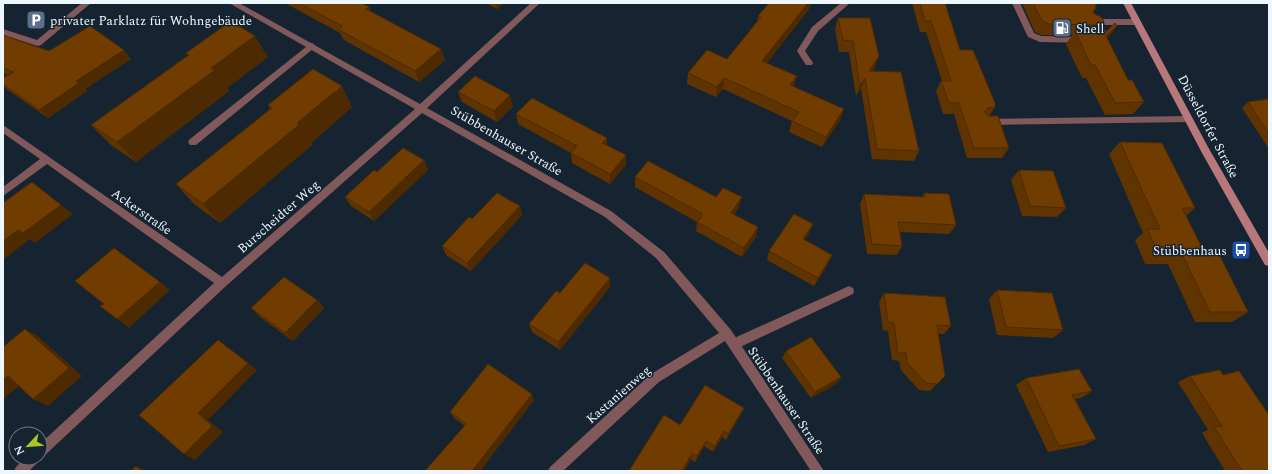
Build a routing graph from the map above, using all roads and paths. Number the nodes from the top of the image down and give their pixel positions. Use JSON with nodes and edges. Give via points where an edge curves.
{"nodes":[{"id":1,"x":87,"y":3,"type":"edge"},
{"id":2,"x":233,"y":3,"type":"edge"},
{"id":3,"x":536,"y":3,"type":"edge"},
{"id":4,"x":846,"y":3,"type":"edge"},
{"id":5,"x":1016,"y":3,"type":"edge"},
{"id":6,"x":1127,"y":3,"type":"edge"},
{"id":7,"x":1137,"y":22,"type":"junction"},
{"id":8,"x":3,"y":32,"type":"edge"},
{"id":9,"x":311,"y":46,"type":"junction"},
{"id":10,"x":809,"y":63,"type":"dead end"},
{"id":11,"x":422,"y":108,"type":"junction"},
{"id":12,"x":1189,"y":119,"type":"junction"},
{"id":13,"x":983,"y":122,"type":"edge"},
{"id":14,"x":3,"y":128,"type":"edge"},
{"id":15,"x":193,"y":142,"type":"dead end"},
{"id":16,"x":47,"y":159,"type":"junction"},
{"id":17,"x":3,"y":192,"type":"edge"},
{"id":18,"x":1269,"y":262,"type":"edge"},
{"id":19,"x":222,"y":283,"type":"junction"},
{"id":20,"x":849,"y":291,"type":"dead end"},
{"id":21,"x":727,"y":334,"type":"junction"},
{"id":22,"x":734,"y":344,"type":"junction"},
{"id":23,"x":48,"y":445,"type":"edge"},
{"id":24,"x":554,"y":471,"type":"edge"},
{"id":25,"x":818,"y":471,"type":"edge"}],
"edges":[{"from":1,"to":8,"type":"street","via":[[38,44]]},
{"from":2,"to":9,"type":"street","name":"Stübbenhauser Straße"},
{"from":3,"to":11,"type":"street","name":"Burscheidter Weg"},
{"from":4,"to":10,"type":"street","via":[[816,29],[801,51]]},
{"from":5,"to":7,"type":"street","via":[[1031,35],[1040,39],[1095,40],[1102,33],[1093,20]]},
{"from":6,"to":7,"type":"main road","name":"Düsseldorfer Straße"},
{"from":7,"to":12,"type":"main road","name":"Düsseldorfer Straße"},
{"from":9,"to":11,"type":"street","name":"Stübbenhauser Straße"},
{"from":9,"to":15,"type":"street"},
{"from":11,"to":19,"type":"street","name":"Burscheidter Weg"},
{"from":11,"to":21,"type":"street","name":"Stübbenhauser Straße","via":[[608,214],[660,255]]},
{"from":12,"to":13,"type":"street"},
{"from":12,"to":18,"type":"main road","name":"Düsseldorfer Straße"},
{"from":14,"to":16,"type":"street","name":"Ackerstraße"},
{"from":16,"to":17,"type":"street"},
{"from":16,"to":19,"type":"street","name":"Ackerstraße"},
{"from":19,"to":23,"type":"street","name":"Burscheidter Weg"},
{"from":20,"to":22,"type":"street","name":"Stübbenhauser Straße"},
{"from":21,"to":22,"type":"street","name":"Stübbenhauser Straße"},
{"from":21,"to":24,"type":"street","name":"Kastanienweg","via":[[655,378]]},
{"from":22,"to":25,"type":"street","name":"Stübbenhauser Straße"}]}
